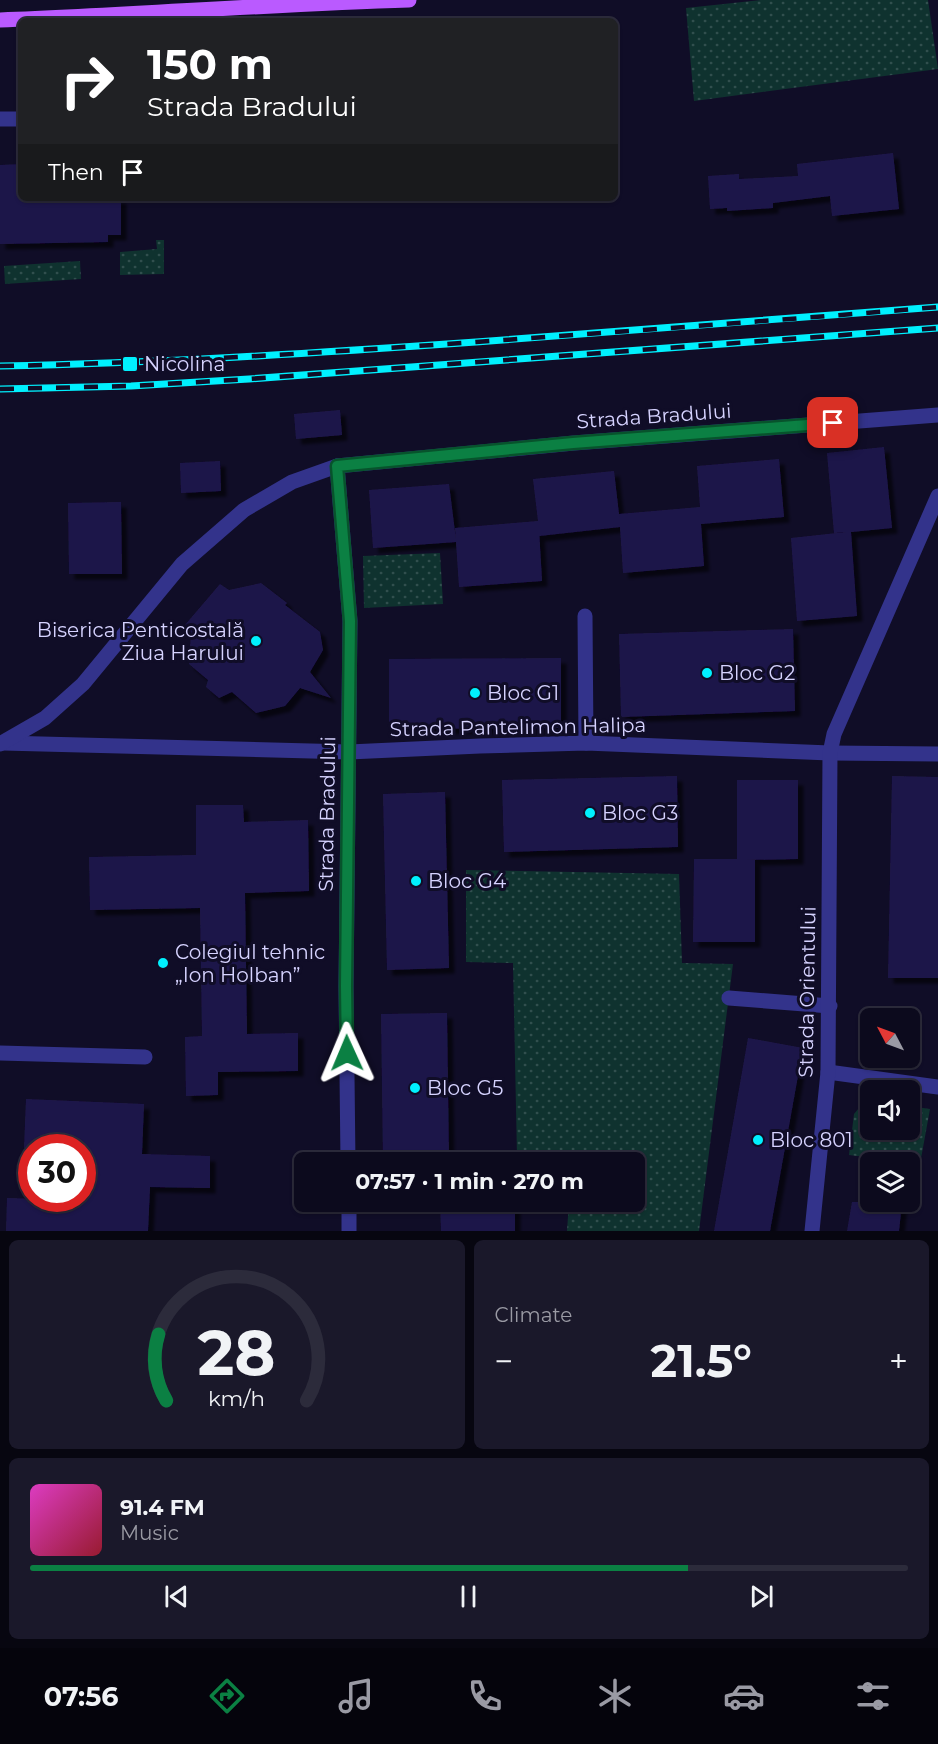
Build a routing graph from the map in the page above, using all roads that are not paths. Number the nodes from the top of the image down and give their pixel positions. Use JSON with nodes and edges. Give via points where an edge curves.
{"nodes":[{"id":1,"x":409,"y":0,"type":"edge"},
{"id":2,"x":52,"y":18,"type":"edge"},
{"id":3,"x":18,"y":19,"type":"edge"},
{"id":4,"x":0,"y":20,"type":"edge"},
{"id":5,"x":0,"y":119,"type":"edge"},
{"id":6,"x":18,"y":119,"type":"edge"},
{"id":7,"x":938,"y":415,"type":"edge"},
{"id":8,"x":337,"y":466,"type":"junction"},
{"id":9,"x":938,"y":496,"type":"edge"},
{"id":10,"x":585,"y":616,"type":"dead end"},
{"id":11,"x":2,"y":743,"type":"edge"},
{"id":12,"x":586,"y":743,"type":"junction"},
{"id":13,"x":349,"y":752,"type":"junction"},
{"id":14,"x":830,"y":753,"type":"junction"},
{"id":15,"x":938,"y":754,"type":"edge"},
{"id":16,"x":729,"y":998,"type":"dead end"},
{"id":17,"x":830,"y":1006,"type":"junction"},
{"id":18,"x":0,"y":1053,"type":"edge"},
{"id":19,"x":145,"y":1057,"type":"dead end"},
{"id":20,"x":828,"y":1072,"type":"junction"},
{"id":21,"x":938,"y":1087,"type":"edge"},
{"id":22,"x":348,"y":1152,"type":"edge"},
{"id":23,"x":349,"y":1212,"type":"edge"},
{"id":24,"x":350,"y":1231,"type":"edge"},
{"id":25,"x":812,"y":1231,"type":"edge"}],
"edges":[{"from":1,"to":2,"type":"main road"},
{"from":3,"to":4,"type":"main road"},
{"from":5,"to":6,"type":"street"},
{"from":7,"to":8,"type":"street","name":"Strada Bradului"},
{"from":8,"to":11,"type":"street","name":"Strada Bradului","via":[[292,482],[244,510],[182,564],[83,684],[45,718]]},
{"from":8,"to":13,"type":"street","name":"Strada Bradului","via":[[350,621]]},
{"from":9,"to":14,"type":"street","via":[[834,735]]},
{"from":10,"to":12,"type":"street"},
{"from":11,"to":13,"type":"street","name":"Strada Pantelimon Halipa"},
{"from":12,"to":13,"type":"street","name":"Strada Pantelimon Halipa"},
{"from":12,"to":14,"type":"street","name":"Strada Pantelimon Halipa"},
{"from":13,"to":22,"type":"street","name":"Strada Bradului"},
{"from":14,"to":15,"type":"street","name":"Strada Pantelimon Halipa"},
{"from":14,"to":17,"type":"street","name":"Strada Orientului"},
{"from":16,"to":17,"type":"street"},
{"from":17,"to":20,"type":"street","name":"Strada Orientului"},
{"from":18,"to":19,"type":"street"},
{"from":20,"to":21,"type":"street"},
{"from":20,"to":25,"type":"street","name":"Strada Orientului"},
{"from":23,"to":24,"type":"street"}]}
